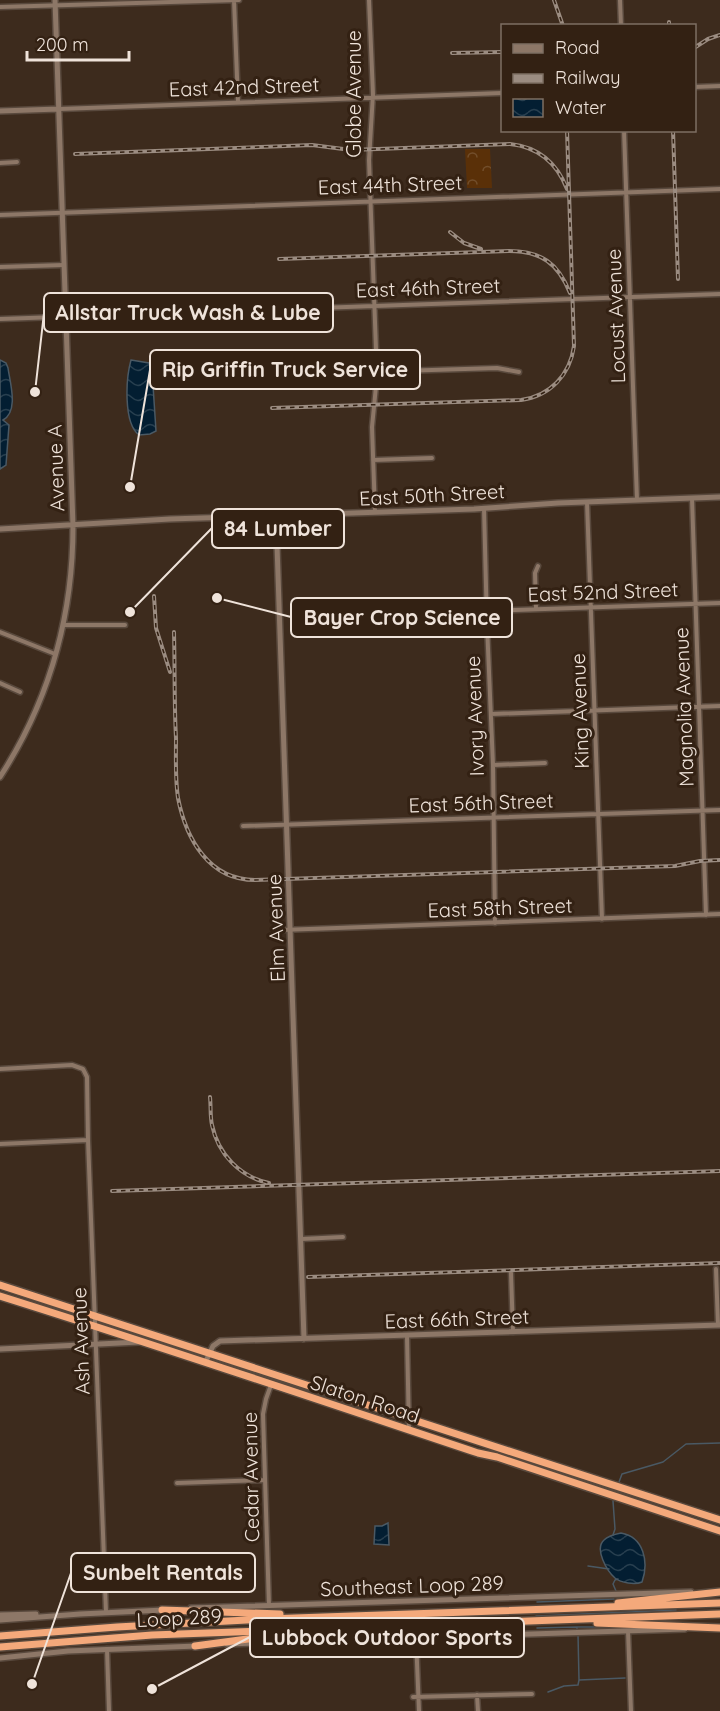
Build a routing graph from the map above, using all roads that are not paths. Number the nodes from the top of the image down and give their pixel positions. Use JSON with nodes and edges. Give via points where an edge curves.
{"nodes":[{"id":1,"x":234,"y":0,"type":"edge"},
{"id":2,"x":239,"y":0,"type":"edge"},
{"id":3,"x":369,"y":0,"type":"edge"},
{"id":4,"x":620,"y":0,"type":"edge"},
{"id":5,"x":55,"y":3,"type":"edge"},
{"id":6,"x":0,"y":8,"type":"edge"},
{"id":7,"x":621,"y":24,"type":"edge"},
{"id":8,"x":720,"y":86,"type":"edge"},
{"id":9,"x":696,"y":87,"type":"edge"},
{"id":10,"x":501,"y":93,"type":"edge"},
{"id":11,"x":373,"y":98,"type":"junction"},
{"id":12,"x":238,"y":102,"type":"junction"},
{"id":13,"x":58,"y":109,"type":"junction"},
{"id":14,"x":0,"y":111,"type":"edge"},
{"id":15,"x":624,"y":132,"type":"edge"},
{"id":16,"x":17,"y":162,"type":"dead end"},
{"id":17,"x":0,"y":163,"type":"edge"},
{"id":18,"x":720,"y":189,"type":"edge"},
{"id":19,"x":627,"y":192,"type":"junction"},
{"id":20,"x":370,"y":201,"type":"junction"},
{"id":21,"x":62,"y":212,"type":"junction"},
{"id":22,"x":0,"y":215,"type":"edge"},
{"id":23,"x":64,"y":265,"type":"junction"},
{"id":24,"x":0,"y":267,"type":"edge"},
{"id":25,"x":720,"y":294,"type":"edge"},
{"id":26,"x":630,"y":296,"type":"junction"},
{"id":27,"x":374,"y":305,"type":"junction"},
{"id":28,"x":66,"y":316,"type":"junction"},
{"id":29,"x":0,"y":319,"type":"edge"},
{"id":30,"x":367,"y":372,"type":"dead end"},
{"id":31,"x":377,"y":372,"type":"junction"},
{"id":32,"x":519,"y":372,"type":"dead end"},
{"id":33,"x":432,"y":458,"type":"dead end"},
{"id":34,"x":373,"y":460,"type":"junction"},
{"id":35,"x":720,"y":497,"type":"edge"},
{"id":36,"x":692,"y":498,"type":"junction"},
{"id":37,"x":638,"y":500,"type":"junction"},
{"id":38,"x":587,"y":502,"type":"junction"},
{"id":39,"x":484,"y":508,"type":"junction"},
{"id":40,"x":375,"y":512,"type":"junction"},
{"id":41,"x":276,"y":516,"type":"junction"},
{"id":42,"x":73,"y":526,"type":"junction"},
{"id":43,"x":0,"y":529,"type":"edge"},
{"id":44,"x":538,"y":566,"type":"dead end"},
{"id":45,"x":720,"y":603,"type":"edge"},
{"id":46,"x":695,"y":604,"type":"junction"},
{"id":47,"x":592,"y":608,"type":"junction"},
{"id":48,"x":536,"y":610,"type":"junction"},
{"id":49,"x":488,"y":611,"type":"junction"},
{"id":50,"x":63,"y":625,"type":"junction"},
{"id":51,"x":125,"y":625,"type":"dead end"},
{"id":52,"x":0,"y":632,"type":"edge"},
{"id":53,"x":56,"y":654,"type":"junction"},
{"id":54,"x":0,"y":683,"type":"edge"},
{"id":55,"x":20,"y":692,"type":"dead end"},
{"id":56,"x":720,"y":706,"type":"edge"},
{"id":57,"x":699,"y":707,"type":"junction"},
{"id":58,"x":595,"y":710,"type":"junction"},
{"id":59,"x":491,"y":714,"type":"junction"},
{"id":60,"x":545,"y":763,"type":"dead end"},
{"id":61,"x":493,"y":765,"type":"junction"},
{"id":62,"x":0,"y":777,"type":"edge"},
{"id":63,"x":720,"y":810,"type":"edge"},
{"id":64,"x":703,"y":811,"type":"junction"},
{"id":65,"x":598,"y":814,"type":"junction"},
{"id":66,"x":493,"y":818,"type":"junction"},
{"id":67,"x":287,"y":825,"type":"junction"},
{"id":68,"x":243,"y":826,"type":"dead end"},
{"id":69,"x":720,"y":914,"type":"edge"},
{"id":70,"x":706,"y":915,"type":"junction"},
{"id":71,"x":602,"y":919,"type":"junction"},
{"id":72,"x":495,"y":923,"type":"junction"},
{"id":73,"x":281,"y":930,"type":"dead end"},
{"id":74,"x":291,"y":930,"type":"junction"},
{"id":75,"x":0,"y":1069,"type":"edge"},
{"id":76,"x":88,"y":1140,"type":"junction"},
{"id":77,"x":0,"y":1144,"type":"edge"},
{"id":78,"x":343,"y":1237,"type":"dead end"},
{"id":79,"x":301,"y":1239,"type":"junction"},
{"id":80,"x":716,"y":1269,"type":"dead end"},
{"id":81,"x":511,"y":1273,"type":"dead end"},
{"id":82,"x":0,"y":1285,"type":"edge"},
{"id":83,"x":0,"y":1296,"type":"edge"},
{"id":84,"x":95,"y":1315,"type":"junction"},
{"id":85,"x":719,"y":1325,"type":"edge"},
{"id":86,"x":95,"y":1326,"type":"junction"},
{"id":87,"x":513,"y":1332,"type":"junction"},
{"id":88,"x":407,"y":1336,"type":"junction"},
{"id":89,"x":304,"y":1339,"type":"junction"},
{"id":90,"x":144,"y":1342,"type":"junction"},
{"id":91,"x":96,"y":1346,"type":"junction"},
{"id":92,"x":0,"y":1349,"type":"edge"},
{"id":93,"x":210,"y":1352,"type":"junction"},
{"id":94,"x":206,"y":1361,"type":"junction"},
{"id":95,"x":271,"y":1385,"type":"junction"},
{"id":96,"x":310,"y":1385,"type":"junction"},
{"id":97,"x":306,"y":1397,"type":"junction"},
{"id":98,"x":409,"y":1418,"type":"junction"},
{"id":99,"x":409,"y":1431,"type":"junction"},
{"id":100,"x":265,"y":1480,"type":"junction"},
{"id":101,"x":177,"y":1483,"type":"dead end"},
{"id":102,"x":720,"y":1520,"type":"edge"},
{"id":103,"x":720,"y":1531,"type":"edge"},
{"id":104,"x":720,"y":1591,"type":"edge"},
{"id":105,"x":720,"y":1603,"type":"edge"},
{"id":106,"x":269,"y":1606,"type":"junction"},
{"id":107,"x":162,"y":1611,"type":"junction"},
{"id":108,"x":507,"y":1611,"type":"junction"},
{"id":109,"x":106,"y":1612,"type":"junction"},
{"id":110,"x":80,"y":1614,"type":"junction"},
{"id":111,"x":720,"y":1614,"type":"edge"},
{"id":112,"x":0,"y":1615,"type":"edge"},
{"id":113,"x":349,"y":1616,"type":"junction"},
{"id":114,"x":0,"y":1620,"type":"edge"},
{"id":115,"x":508,"y":1622,"type":"junction"},
{"id":116,"x":327,"y":1628,"type":"junction"},
{"id":117,"x":720,"y":1628,"type":"edge"},
{"id":118,"x":628,"y":1631,"type":"junction"},
{"id":119,"x":0,"y":1636,"type":"edge"},
{"id":120,"x":416,"y":1638,"type":"junction"},
{"id":121,"x":195,"y":1646,"type":"junction"},
{"id":122,"x":0,"y":1647,"type":"edge"},
{"id":123,"x":107,"y":1649,"type":"junction"},
{"id":124,"x":0,"y":1658,"type":"edge"},
{"id":125,"x":532,"y":1694,"type":"dead end"},
{"id":126,"x":477,"y":1695,"type":"junction"},
{"id":127,"x":416,"y":1697,"type":"junction"},
{"id":128,"x":109,"y":1711,"type":"edge"},
{"id":129,"x":420,"y":1711,"type":"edge"},
{"id":130,"x":477,"y":1711,"type":"edge"},
{"id":131,"x":631,"y":1711,"type":"edge"}],
"edges":[{"from":1,"to":2,"type":"street"},
{"from":1,"to":5,"type":"street","via":[[62,7]]},
{"from":1,"to":12,"type":"street"},
{"from":3,"to":11,"type":"street","name":"Globe Avenue"},
{"from":4,"to":7,"type":"street"},
{"from":5,"to":6,"type":"street"},
{"from":5,"to":13,"type":"main road","name":"Avenue A"},
{"from":8,"to":9,"type":"street"},
{"from":10,"to":11,"type":"street","name":"East 42nd Street"},
{"from":11,"to":12,"type":"street","name":"East 42nd Street"},
{"from":11,"to":20,"type":"street","name":"Globe Avenue"},
{"from":12,"to":13,"type":"street","name":"East 42nd Street"},
{"from":13,"to":14,"type":"main road"},
{"from":13,"to":21,"type":"main road","name":"Avenue A"},
{"from":15,"to":19,"type":"street","name":"Locust Avenue"},
{"from":16,"to":17,"type":"street"},
{"from":18,"to":19,"type":"street","name":"East 44th Street"},
{"from":19,"to":20,"type":"street","name":"East 44th Street"},
{"from":19,"to":26,"type":"street","name":"Locust Avenue"},
{"from":20,"to":21,"type":"street","name":"East 44th Street"},
{"from":20,"to":27,"type":"street","name":"Globe Avenue"},
{"from":21,"to":22,"type":"street","name":"East 44th Street"},
{"from":21,"to":23,"type":"main road","name":"Avenue A"},
{"from":23,"to":24,"type":"street"},
{"from":23,"to":28,"type":"main road","name":"Avenue A"},
{"from":25,"to":26,"type":"street","name":"East 46th Street"},
{"from":26,"to":27,"type":"street","name":"East 46th Street"},
{"from":26,"to":37,"type":"street","name":"Locust Avenue"},
{"from":27,"to":28,"type":"street","name":"East 46th Street"},
{"from":27,"to":31,"type":"street","name":"Globe Avenue"},
{"from":28,"to":29,"type":"street","name":"East 46th Street"},
{"from":28,"to":42,"type":"main road","name":"Avenue A"},
{"from":30,"to":31,"type":"street"},
{"from":31,"to":32,"type":"street","via":[[497,368]]},
{"from":31,"to":34,"type":"street","name":"Globe Avenue"},
{"from":33,"to":34,"type":"street"},
{"from":34,"to":40,"type":"street","name":"Globe Avenue"},
{"from":35,"to":36,"type":"main road","name":"East 50th Street"},
{"from":36,"to":37,"type":"main road","name":"East 50th Street"},
{"from":36,"to":46,"type":"street","name":"Magnolia Avenue"},
{"from":37,"to":38,"type":"main road","name":"East 50th Street"},
{"from":38,"to":39,"type":"main road","name":"East 50th Street"},
{"from":38,"to":47,"type":"street","name":"King Avenue"},
{"from":39,"to":40,"type":"main road","name":"East 50th Street"},
{"from":39,"to":49,"type":"street","name":"Ivory Avenue"},
{"from":40,"to":41,"type":"main road","name":"East 50th Street"},
{"from":41,"to":42,"type":"main road","name":"East 50th Street"},
{"from":41,"to":67,"type":"main road","name":"Elm Avenue"},
{"from":42,"to":43,"type":"main road","name":"East 50th Street"},
{"from":42,"to":50,"type":"main road","name":"Avenue A"},
{"from":44,"to":48,"type":"street"},
{"from":45,"to":46,"type":"street","name":"East 52nd Street"},
{"from":46,"to":47,"type":"street","name":"East 52nd Street"},
{"from":46,"to":57,"type":"street","name":"Magnolia Avenue"},
{"from":47,"to":48,"type":"street","name":"East 52nd Street"},
{"from":47,"to":58,"type":"street","name":"King Avenue"},
{"from":48,"to":49,"type":"street","name":"East 52nd Street"},
{"from":49,"to":59,"type":"street","name":"Ivory Avenue"},
{"from":50,"to":51,"type":"street"},
{"from":50,"to":53,"type":"main road","name":"Avenue A"},
{"from":52,"to":53,"type":"street"},
{"from":53,"to":62,"type":"main road","name":"Avenue A","via":[[35,714]]},
{"from":54,"to":55,"type":"street"},
{"from":56,"to":57,"type":"street"},
{"from":57,"to":58,"type":"street"},
{"from":57,"to":64,"type":"street","name":"Magnolia Avenue"},
{"from":58,"to":59,"type":"street"},
{"from":58,"to":65,"type":"street","name":"King Avenue"},
{"from":59,"to":61,"type":"street","name":"Ivory Avenue"},
{"from":60,"to":61,"type":"street"},
{"from":61,"to":66,"type":"street","name":"Ivory Avenue"},
{"from":63,"to":64,"type":"street","name":"East 56th Street"},
{"from":64,"to":65,"type":"street","name":"East 56th Street"},
{"from":64,"to":70,"type":"street","name":"Magnolia Avenue"},
{"from":65,"to":66,"type":"street","name":"East 56th Street"},
{"from":65,"to":71,"type":"street","name":"King Avenue"},
{"from":66,"to":67,"type":"street","name":"East 56th Street"},
{"from":66,"to":72,"type":"street","name":"Ivory Avenue"},
{"from":67,"to":68,"type":"street","name":"East 56th Street"},
{"from":67,"to":74,"type":"main road","name":"Elm Avenue"},
{"from":69,"to":70,"type":"street","name":"East 58th Street"},
{"from":70,"to":71,"type":"street","name":"East 58th Street"},
{"from":71,"to":72,"type":"street","name":"East 58th Street"},
{"from":72,"to":74,"type":"street","name":"East 58th Street"},
{"from":73,"to":74,"type":"street","name":"East 58th Street"},
{"from":74,"to":79,"type":"main road","name":"Elm Avenue"},
{"from":75,"to":76,"type":"street","name":"Ash Avenue","via":[[72,1065],[83,1069],[87,1077]]},
{"from":76,"to":77,"type":"street"},
{"from":76,"to":84,"type":"street","name":"Ash Avenue"},
{"from":78,"to":79,"type":"street"},
{"from":79,"to":89,"type":"main road","name":"Elm Avenue"},
{"from":80,"to":85,"type":"street"},
{"from":81,"to":87,"type":"street"},
{"from":82,"to":84,"type":"highway","name":"Slaton Road"},
{"from":83,"to":86,"type":"highway","name":"Slaton Road"},
{"from":84,"to":86,"type":"street","name":"Ash Avenue"},
{"from":84,"to":93,"type":"highway","name":"Slaton Road"},
{"from":85,"to":87,"type":"main road","name":"East 66th Street"},
{"from":86,"to":90,"type":"highway","name":"Slaton Road"},
{"from":86,"to":91,"type":"street","name":"Ash Avenue"},
{"from":87,"to":88,"type":"main road","name":"East 66th Street"},
{"from":88,"to":89,"type":"main road","name":"East 66th Street"},
{"from":88,"to":98,"type":"street"},
{"from":89,"to":93,"type":"main road","name":"East 66th Street","via":[[220,1341]]},
{"from":90,"to":91,"type":"main road"},
{"from":90,"to":94,"type":"highway","name":"Slaton Road"},
{"from":91,"to":92,"type":"main road"},
{"from":91,"to":109,"type":"street","name":"Ash Avenue"},
{"from":93,"to":94,"type":"main road"},
{"from":93,"to":96,"type":"highway","name":"Slaton Road"},
{"from":94,"to":95,"type":"highway","name":"Slaton Road"},
{"from":95,"to":97,"type":"highway","name":"Slaton Road"},
{"from":95,"to":100,"type":"street","name":"Cedar Avenue","via":[[263,1414]]},
{"from":96,"to":97,"type":"highway"},
{"from":96,"to":98,"type":"highway","name":"Slaton Road"},
{"from":97,"to":99,"type":"highway","name":"Slaton Road"},
{"from":98,"to":99,"type":"street"},
{"from":98,"to":102,"type":"highway","name":"Slaton Road"},
{"from":99,"to":103,"type":"highway","name":"Slaton Road"},
{"from":100,"to":101,"type":"street"},
{"from":100,"to":106,"type":"street","name":"Cedar Avenue"},
{"from":104,"to":106,"type":"main road","name":"Southeast Loop 289"},
{"from":104,"to":108,"type":"highway"},
{"from":105,"to":108,"type":"highway","name":"Loop 289"},
{"from":106,"to":107,"type":"main road","name":"Southeast Loop 289"},
{"from":107,"to":109,"type":"main road","name":"Southeast Loop 289"},
{"from":107,"to":113,"type":"highway"},
{"from":108,"to":113,"type":"highway","name":"Loop 289"},
{"from":109,"to":110,"type":"main road","name":"Southeast Loop 289"},
{"from":110,"to":112,"type":"main road"},
{"from":110,"to":114,"type":"main road"},
{"from":111,"to":115,"type":"highway","name":"Loop 289"},
{"from":113,"to":119,"type":"highway","name":"Loop 289"},
{"from":115,"to":116,"type":"highway","name":"Loop 289"},
{"from":115,"to":117,"type":"highway"},
{"from":116,"to":121,"type":"highway"},
{"from":116,"to":122,"type":"highway","name":"Loop 289"},
{"from":117,"to":118,"type":"main road"},
{"from":118,"to":120,"type":"main road"},
{"from":118,"to":131,"type":"street"},
{"from":120,"to":121,"type":"main road"},
{"from":120,"to":127,"type":"street"},
{"from":121,"to":123,"type":"main road"},
{"from":123,"to":124,"type":"main road"},
{"from":123,"to":128,"type":"street"},
{"from":125,"to":126,"type":"street"},
{"from":126,"to":127,"type":"street"},
{"from":126,"to":130,"type":"street"},
{"from":127,"to":129,"type":"street"}]}
